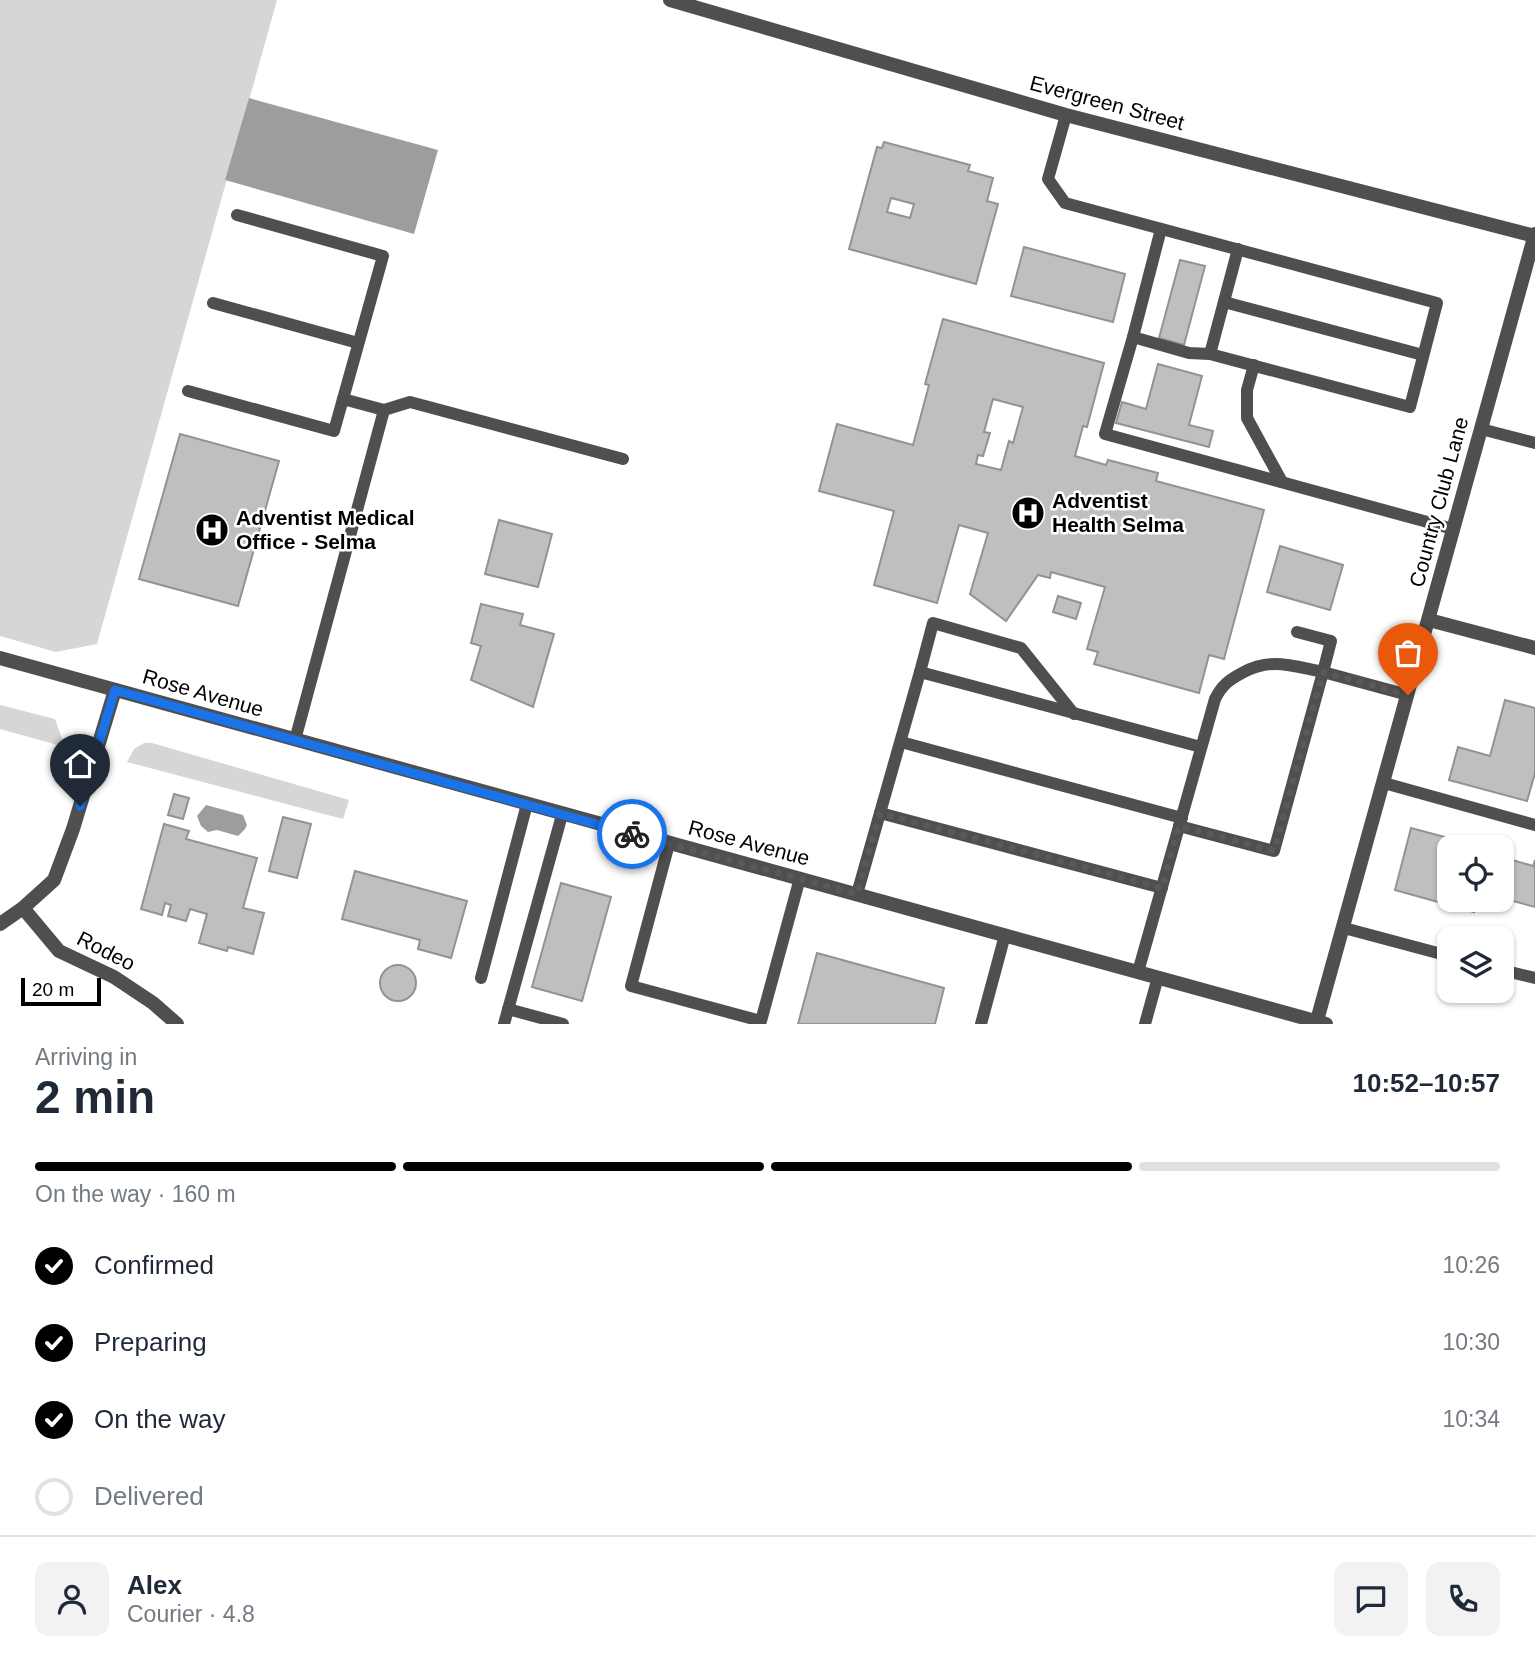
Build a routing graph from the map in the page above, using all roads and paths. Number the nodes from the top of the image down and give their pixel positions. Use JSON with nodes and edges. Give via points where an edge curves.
{"nodes":[{"id":1,"x":670,"y":0,"type":"edge"},
{"id":2,"x":1066,"y":115,"type":"junction"},
{"id":3,"x":237,"y":215,"type":"dead end"},
{"id":4,"x":1161,"y":229,"type":"junction"},
{"id":5,"x":1535,"y":235,"type":"edge"},
{"id":6,"x":1238,"y":249,"type":"junction"},
{"id":7,"x":1224,"y":302,"type":"junction"},
{"id":8,"x":212,"y":303,"type":"dead end"},
{"id":9,"x":1132,"y":337,"type":"junction"},
{"id":10,"x":358,"y":343,"type":"junction"},
{"id":11,"x":1210,"y":354,"type":"junction"},
{"id":12,"x":1423,"y":355,"type":"junction"},
{"id":13,"x":1254,"y":365,"type":"junction"},
{"id":14,"x":188,"y":391,"type":"dead end"},
{"id":15,"x":343,"y":399,"type":"junction"},
{"id":16,"x":384,"y":410,"type":"junction"},
{"id":17,"x":1481,"y":429,"type":"junction"},
{"id":18,"x":1535,"y":443,"type":"edge"},
{"id":19,"x":623,"y":459,"type":"dead end"},
{"id":20,"x":1282,"y":482,"type":"junction"},
{"id":21,"x":1453,"y":529,"type":"junction"},
{"id":22,"x":1429,"y":620,"type":"junction"},
{"id":23,"x":1297,"y":632,"type":"dead end"},
{"id":24,"x":1535,"y":648,"type":"edge"},
{"id":25,"x":0,"y":658,"type":"edge"},
{"id":26,"x":920,"y":672,"type":"junction"},
{"id":27,"x":1323,"y":672,"type":"junction"},
{"id":28,"x":115,"y":690,"type":"junction"},
{"id":29,"x":1408,"y":695,"type":"junction"},
{"id":30,"x":1074,"y":714,"type":"junction"},
{"id":31,"x":295,"y":740,"type":"junction"},
{"id":32,"x":901,"y":741,"type":"junction"},
{"id":33,"x":1201,"y":747,"type":"junction"},
{"id":34,"x":1384,"y":783,"type":"junction"},
{"id":35,"x":527,"y":804,"type":"junction"},
{"id":36,"x":880,"y":813,"type":"junction"},
{"id":37,"x":562,"y":815,"type":"junction"},
{"id":38,"x":1180,"y":822,"type":"junction"},
{"id":39,"x":1535,"y":825,"type":"edge"},
{"id":40,"x":669,"y":844,"type":"junction"},
{"id":41,"x":800,"y":878,"type":"junction"},
{"id":42,"x":1162,"y":888,"type":"junction"},
{"id":43,"x":857,"y":894,"type":"junction"},
{"id":44,"x":23,"y":908,"type":"junction"},
{"id":45,"x":0,"y":924,"type":"edge"},
{"id":46,"x":1344,"y":928,"type":"junction"},
{"id":47,"x":1005,"y":935,"type":"junction"},
{"id":48,"x":1437,"y":953,"type":"edge"},
{"id":49,"x":1139,"y":972,"type":"junction"},
{"id":50,"x":1514,"y":973,"type":"edge"},
{"id":51,"x":1158,"y":977,"type":"junction"},
{"id":52,"x":481,"y":978,"type":"dead end"},
{"id":53,"x":1535,"y":978,"type":"edge"},
{"id":54,"x":508,"y":1009,"type":"junction"},
{"id":55,"x":1320,"y":1023,"type":"edge"},
{"id":56,"x":177,"y":1024,"type":"edge"},
{"id":57,"x":503,"y":1024,"type":"edge"},
{"id":58,"x":563,"y":1024,"type":"edge"},
{"id":59,"x":981,"y":1024,"type":"edge"},
{"id":60,"x":1145,"y":1024,"type":"edge"}],
"edges":[{"from":1,"to":2,"type":"street","name":"Evergreen Street"},
{"from":2,"to":4,"type":"lane","via":[[1048,179],[1065,203]]},
{"from":2,"to":5,"type":"street","name":"Evergreen Street"},
{"from":3,"to":10,"type":"lane","via":[[383,256]]},
{"from":4,"to":6,"type":"lane"},
{"from":4,"to":9,"type":"lane"},
{"from":5,"to":17,"type":"street","name":"Country Club Lane"},
{"from":6,"to":7,"type":"lane"},
{"from":6,"to":12,"type":"lane","via":[[1437,303]]},
{"from":7,"to":11,"type":"lane"},
{"from":7,"to":12,"type":"lane"},
{"from":8,"to":10,"type":"lane"},
{"from":9,"to":11,"type":"lane"},
{"from":9,"to":20,"type":"lane","via":[[1105,433]]},
{"from":10,"to":15,"type":"lane"},
{"from":11,"to":13,"type":"lane"},
{"from":12,"to":13,"type":"lane","via":[[1410,407]]},
{"from":13,"to":20,"type":"lane","via":[[1247,390],[1247,418]]},
{"from":14,"to":15,"type":"lane","via":[[334,431]]},
{"from":15,"to":16,"type":"lane"},
{"from":16,"to":19,"type":"lane","via":[[410,402]]},
{"from":16,"to":31,"type":"lane"},
{"from":17,"to":18,"type":"lane"},
{"from":17,"to":21,"type":"street","name":"Country Club Lane"},
{"from":20,"to":21,"type":"lane"},
{"from":21,"to":22,"type":"street","name":"Country Club Lane"},
{"from":22,"to":24,"type":"street"},
{"from":22,"to":29,"type":"street","name":"Country Club Lane"},
{"from":23,"to":27,"type":"lane","via":[[1331,641]]},
{"from":25,"to":28,"type":"street","name":"Rose Avenue"},
{"from":26,"to":30,"type":"lane"},
{"from":26,"to":30,"type":"lane","via":[[933,623],[1021,648]]},
{"from":26,"to":32,"type":"lane"},
{"from":27,"to":29,"type":"lane"},
{"from":27,"to":33,"type":"lane","via":[[1258,664],[1227,681],[1215,699]]},
{"from":27,"to":38,"type":"lane","via":[[1274,851]]},
{"from":28,"to":31,"type":"street","name":"Rose Avenue"},
{"from":28,"to":44,"type":"street","via":[[54,880]]},
{"from":29,"to":34,"type":"street","name":"Country Club Lane"},
{"from":30,"to":33,"type":"lane"},
{"from":31,"to":35,"type":"street","name":"Rose Avenue"},
{"from":32,"to":36,"type":"lane"},
{"from":32,"to":38,"type":"lane"},
{"from":33,"to":38,"type":"lane"},
{"from":34,"to":39,"type":"lane"},
{"from":34,"to":46,"type":"street","name":"Country Club Lane"},
{"from":35,"to":37,"type":"street","name":"Rose Avenue"},
{"from":35,"to":52,"type":"lane"},
{"from":36,"to":42,"type":"lane"},
{"from":36,"to":43,"type":"lane"},
{"from":37,"to":40,"type":"street","name":"Rose Avenue"},
{"from":37,"to":54,"type":"lane"},
{"from":38,"to":42,"type":"lane"},
{"from":40,"to":41,"type":"street","name":"Rose Avenue"},
{"from":40,"to":41,"type":"lane","via":[[631,986],[761,1021]]},
{"from":41,"to":43,"type":"street","name":"Rose Avenue"},
{"from":42,"to":49,"type":"lane"},
{"from":43,"to":47,"type":"street","name":"Rose Avenue"},
{"from":44,"to":45,"type":"street"},
{"from":44,"to":56,"type":"street","name":"Rodeo","via":[[59,951],[114,976]]},
{"from":46,"to":48,"type":"lane"},
{"from":46,"to":55,"type":"street","name":"Country Club Lane"},
{"from":47,"to":49,"type":"street","name":"Rose Avenue"},
{"from":47,"to":59,"type":"lane"},
{"from":49,"to":51,"type":"street","name":"Rose Avenue"},
{"from":50,"to":53,"type":"lane"},
{"from":51,"to":55,"type":"street","name":"Rose Avenue"},
{"from":51,"to":60,"type":"lane"},
{"from":54,"to":57,"type":"lane"},
{"from":54,"to":58,"type":"lane"}]}
